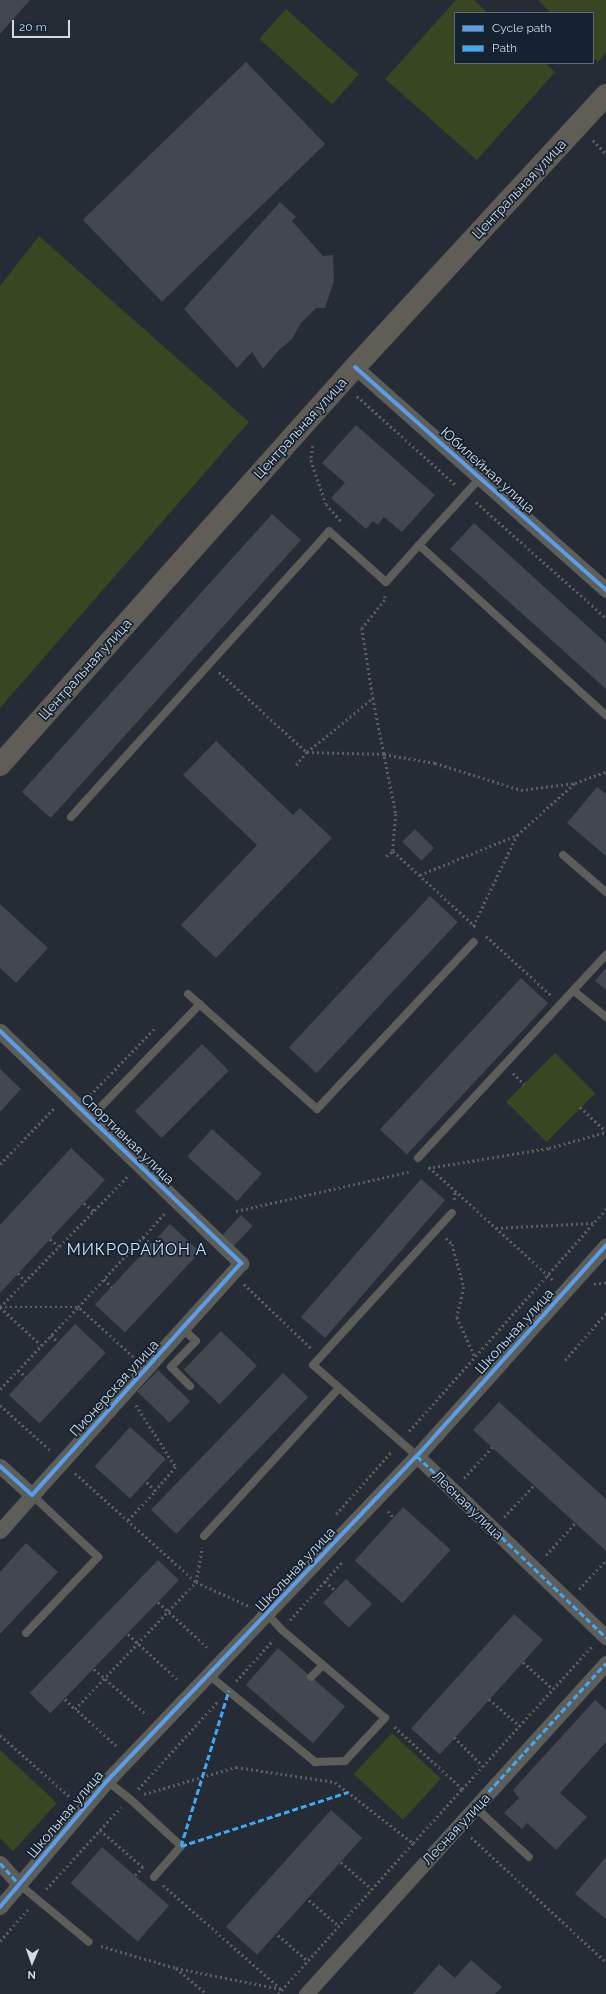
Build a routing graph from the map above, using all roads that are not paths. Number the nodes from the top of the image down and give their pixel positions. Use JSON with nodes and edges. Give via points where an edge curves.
{"nodes":[{"id":1,"x":606,"y":95,"type":"edge"},
{"id":2,"x":354,"y":367,"type":"junction"},
{"id":3,"x":480,"y":478,"type":"junction"},
{"id":4,"x":419,"y":545,"type":"junction"},
{"id":5,"x":606,"y":590,"type":"edge"},
{"id":6,"x":606,"y":715,"type":"edge"},
{"id":7,"x":0,"y":765,"type":"edge"},
{"id":8,"x":71,"y":817,"type":"dead end"},
{"id":9,"x":563,"y":855,"type":"dead end"},
{"id":10,"x":606,"y":892,"type":"edge"},
{"id":11,"x":474,"y":942,"type":"dead end"},
{"id":12,"x":606,"y":955,"type":"edge"},
{"id":13,"x":574,"y":990,"type":"junction"},
{"id":14,"x":188,"y":994,"type":"dead end"},
{"id":15,"x":200,"y":1004,"type":"junction"},
{"id":16,"x":606,"y":1017,"type":"edge"},
{"id":17,"x":0,"y":1031,"type":"edge"},
{"id":18,"x":91,"y":1117,"type":"junction"},
{"id":19,"x":418,"y":1158,"type":"road end"},
{"id":20,"x":452,"y":1212,"type":"dead end"},
{"id":21,"x":606,"y":1245,"type":"edge"},
{"id":22,"x":241,"y":1263,"type":"joint"},
{"id":23,"x":182,"y":1328,"type":"junction"},
{"id":24,"x":190,"y":1386,"type":"dead end"},
{"id":25,"x":339,"y":1388,"type":"junction"},
{"id":26,"x":417,"y":1456,"type":"junction"},
{"id":27,"x":0,"y":1466,"type":"edge"},
{"id":28,"x":32,"y":1495,"type":"junction"},
{"id":29,"x":0,"y":1531,"type":"edge"},
{"id":30,"x":204,"y":1536,"type":"road end"},
{"id":31,"x":268,"y":1615,"type":"junction"},
{"id":32,"x":604,"y":1631,"type":"edge"},
{"id":33,"x":26,"y":1634,"type":"dead end"},
{"id":34,"x":606,"y":1663,"type":"edge"},
{"id":35,"x":323,"y":1665,"type":"junction"},
{"id":36,"x":210,"y":1676,"type":"junction"},
{"id":37,"x":311,"y":1677,"type":"dead end"},
{"id":38,"x":107,"y":1781,"type":"junction"},
{"id":39,"x":476,"y":1808,"type":"junction"},
{"id":40,"x":529,"y":1857,"type":"dead end"},
{"id":41,"x":0,"y":1863,"type":"edge"},
{"id":42,"x":154,"y":1877,"type":"road end"},
{"id":43,"x":20,"y":1885,"type":"junction"},
{"id":44,"x":0,"y":1907,"type":"edge"},
{"id":45,"x":89,"y":1942,"type":"road end"},
{"id":46,"x":306,"y":1994,"type":"edge"}],
"edges":[{"from":1,"to":2,"type":"main road","name":"Центральная улица"},
{"from":2,"to":3,"type":"street","name":"Юбилейная улица"},
{"from":2,"to":7,"type":"main road","name":"Центральная улица"},
{"from":3,"to":4,"type":"lane"},
{"from":3,"to":5,"type":"street","name":"Юбилейная улица"},
{"from":4,"to":6,"type":"lane"},
{"from":4,"to":8,"type":"lane","via":[[386,582],[329,531]]},
{"from":9,"to":10,"type":"lane"},
{"from":11,"to":15,"type":"lane","via":[[317,1110]]},
{"from":12,"to":13,"type":"lane"},
{"from":13,"to":16,"type":"lane"},
{"from":13,"to":19,"type":"lane"},
{"from":14,"to":15,"type":"lane"},
{"from":15,"to":18,"type":"lane"},
{"from":17,"to":18,"type":"street","name":"Спортивная улица"},
{"from":18,"to":22,"type":"street","name":"Спортивная улица"},
{"from":20,"to":25,"type":"lane","via":[[313,1366]]},
{"from":21,"to":26,"type":"street","name":"Школьная улица"},
{"from":22,"to":23,"type":"street","name":"Пионерская улица"},
{"from":23,"to":24,"type":"lane","via":[[196,1340],[171,1367]]},
{"from":23,"to":28,"type":"street","name":"Пионерская улица"},
{"from":25,"to":26,"type":"lane"},
{"from":25,"to":30,"type":"lane"},
{"from":26,"to":31,"type":"street","name":"Школьная улица"},
{"from":26,"to":32,"type":"street","name":"Лесная улица"},
{"from":27,"to":28,"type":"street"},
{"from":28,"to":29,"type":"street","name":"Пионерская улица"},
{"from":28,"to":33,"type":"lane","via":[[98,1557]]},
{"from":31,"to":35,"type":"lane"},
{"from":31,"to":36,"type":"street","name":"Школьная улица"},
{"from":34,"to":39,"type":"street","name":"Лесная улица"},
{"from":35,"to":36,"type":"lane","via":[[385,1718],[345,1761],[315,1762]]},
{"from":35,"to":37,"type":"lane"},
{"from":36,"to":38,"type":"street","name":"Школьная улица"},
{"from":38,"to":42,"type":"lane","via":[[181,1846]]},
{"from":38,"to":43,"type":"street","name":"Школьная улица"},
{"from":39,"to":40,"type":"lane"},
{"from":39,"to":46,"type":"street","name":"Лесная улица"},
{"from":41,"to":43,"type":"street"},
{"from":43,"to":44,"type":"street","name":"Школьная улица"},
{"from":43,"to":45,"type":"lane"}]}
